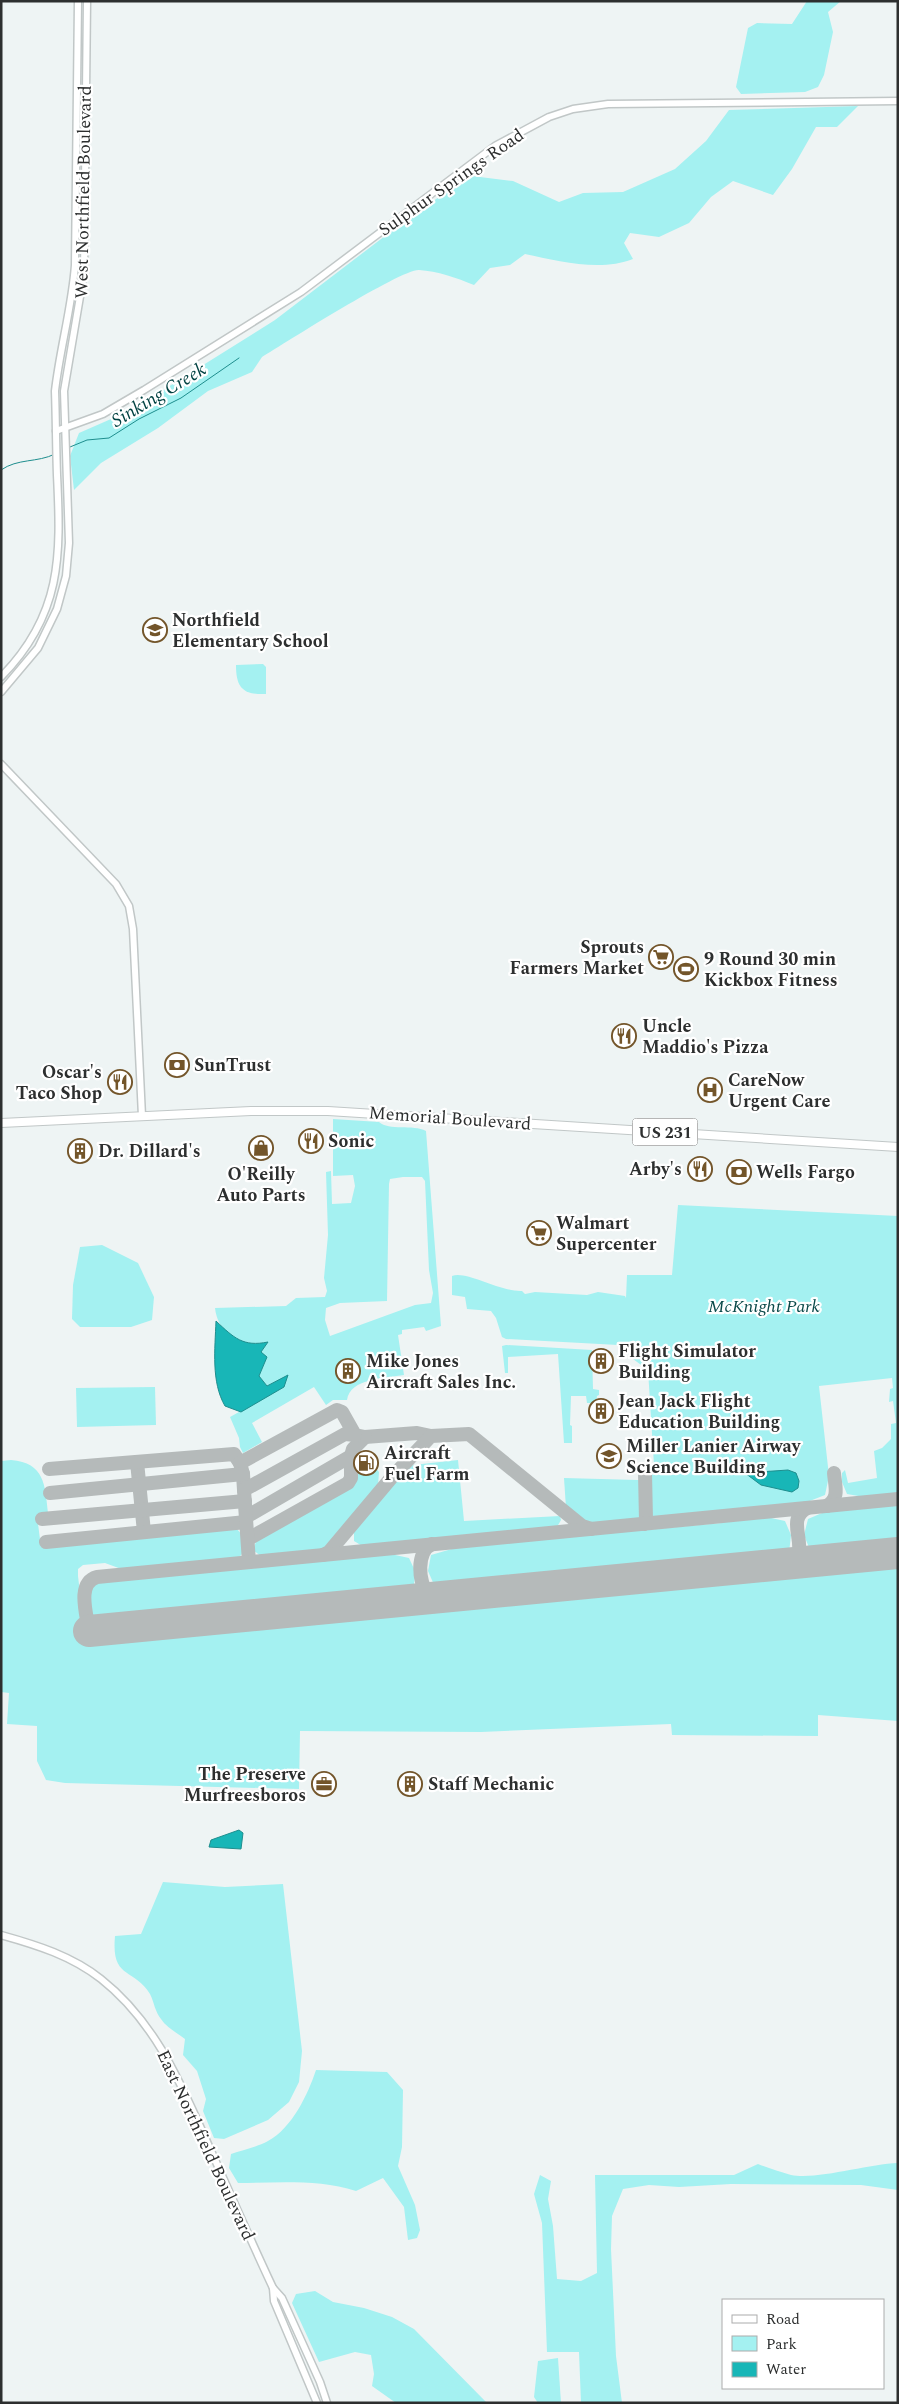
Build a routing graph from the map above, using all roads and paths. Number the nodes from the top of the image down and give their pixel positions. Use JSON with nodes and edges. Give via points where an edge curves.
{"nodes":[{"id":1,"x":78,"y":1,"type":"edge"},
{"id":2,"x":86,"y":1,"type":"edge"},
{"id":3,"x":898,"y":101,"type":"edge"},
{"id":4,"x":64,"y":428,"type":"junction"},
{"id":5,"x":56,"y":431,"type":"junction"},
{"id":6,"x":1,"y":677,"type":"edge"},
{"id":7,"x":1,"y":692,"type":"edge"},
{"id":8,"x":1,"y":764,"type":"edge"},
{"id":9,"x":142,"y":1116,"type":"junction"},
{"id":10,"x":1,"y":1123,"type":"edge"},
{"id":11,"x":898,"y":1147,"type":"edge"},
{"id":12,"x":1,"y":1935,"type":"edge"},
{"id":13,"x":273,"y":2288,"type":"junction"},
{"id":14,"x":317,"y":2403,"type":"edge"},
{"id":15,"x":326,"y":2403,"type":"edge"}],
"edges":[{"from":1,"to":5,"type":"main road","name":"West Northfield Boulevard","via":[[75,265],[58,368]]},
{"from":2,"to":4,"type":"main road","name":"West Northfield Boulevard","via":[[84,273],[64,391]]},
{"from":3,"to":4,"type":"main road","name":"Sulphur Springs Road","via":[[608,104],[573,109],[549,117],[495,146],[301,292],[238,333],[103,414]]},
{"from":4,"to":5,"type":"main road","name":"Sulphur Springs Road"},
{"from":4,"to":7,"type":"main road","name":"West Northfield Boulevard","via":[[69,543],[66,576],[57,609],[38,648]]},
{"from":5,"to":6,"type":"main road","name":"West Northfield Boulevard","via":[[60,545],[50,599],[30,641],[16,663]]},
{"from":8,"to":9,"type":"main road","via":[[116,884],[129,906],[133,929]]},
{"from":9,"to":10,"type":"main road","name":"Memorial Boulevard","number":"US 231"},
{"from":9,"to":11,"type":"main road","name":"Memorial Boulevard","number":"US 231","via":[[291,1110],[383,1113]]},
{"from":12,"to":13,"type":"main road","name":"East Northfield Boulevard","via":[[43,1946],[75,1962],[100,1978],[147,2025],[180,2082]]},
{"from":13,"to":14,"type":"main road","name":"East Northfield Boulevard","via":[[274,2301]]},
{"from":13,"to":15,"type":"main road","name":"East Northfield Boulevard","via":[[282,2298],[320,2382]]}]}
